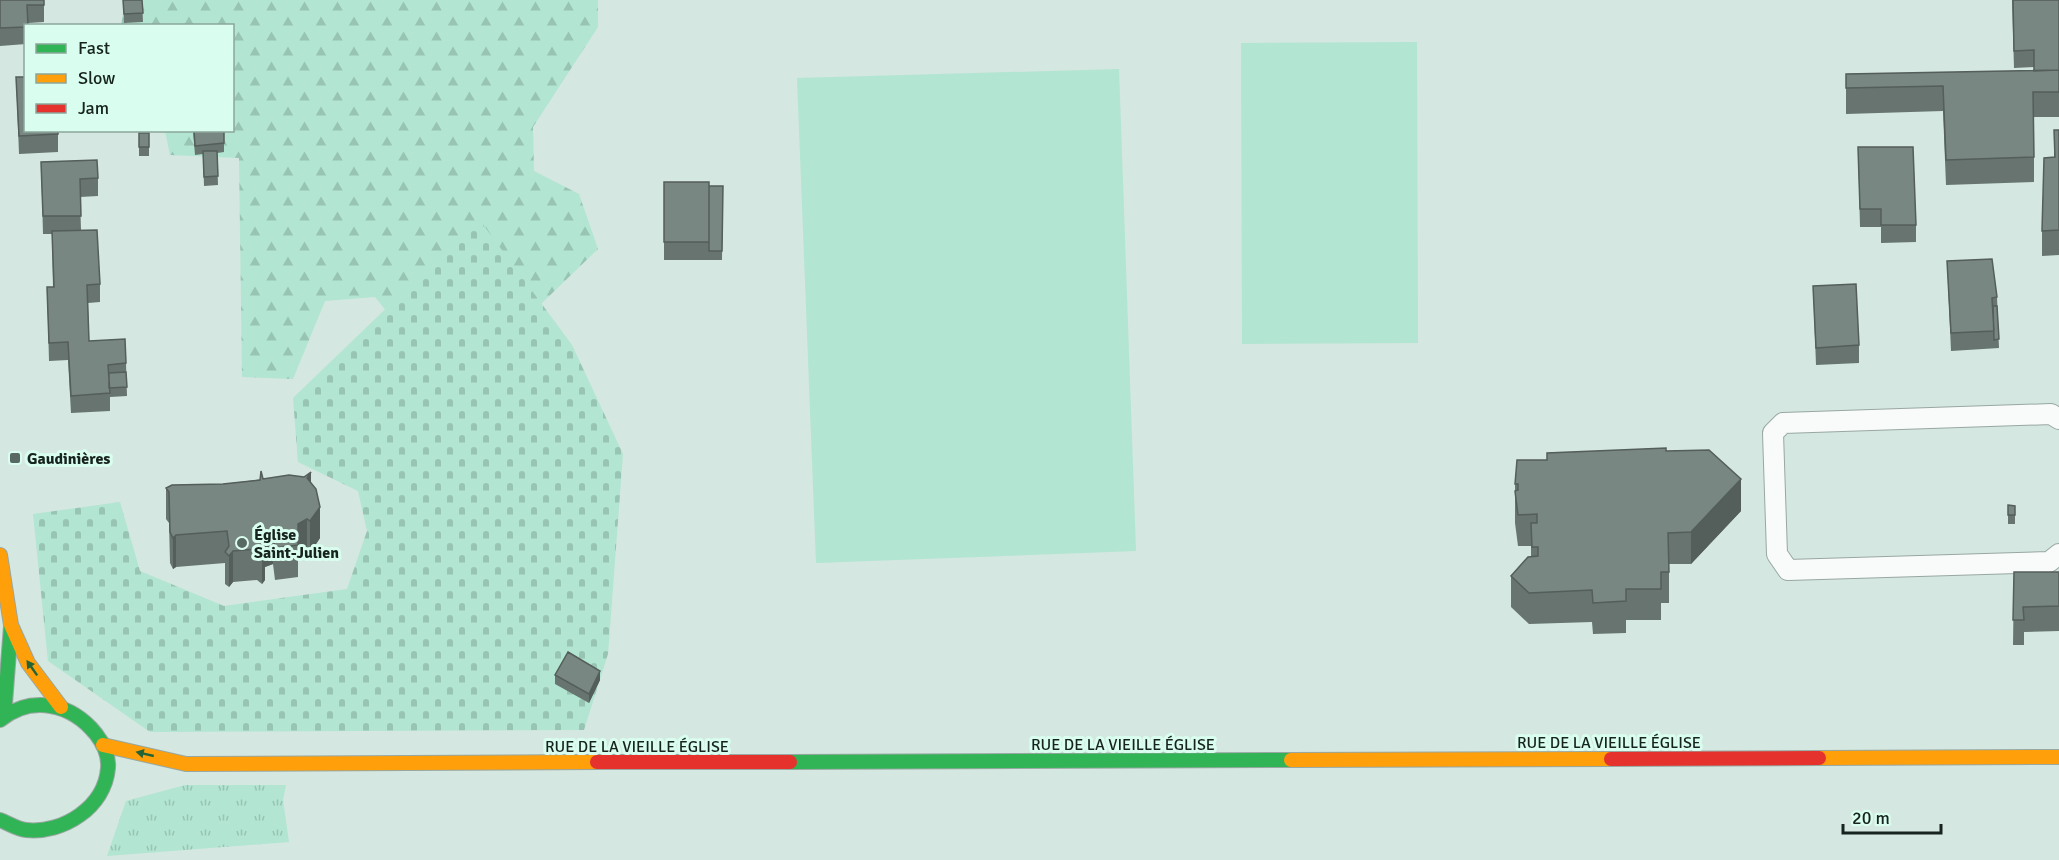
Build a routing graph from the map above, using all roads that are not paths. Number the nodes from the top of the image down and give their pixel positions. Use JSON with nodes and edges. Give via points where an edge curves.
{"nodes":[{"id":1,"x":2059,"y":419,"type":"edge"},
{"id":2,"x":2059,"y":554,"type":"edge"},
{"id":3,"x":0,"y":555,"type":"edge"},
{"id":4,"x":11,"y":625,"type":"junction"},
{"id":5,"x":61,"y":707,"type":"junction"},
{"id":6,"x":2,"y":718,"type":"edge"},
{"id":7,"x":103,"y":745,"type":"junction"},
{"id":8,"x":2059,"y":757,"type":"edge"},
{"id":9,"x":186,"y":764,"type":"junction"},
{"id":10,"x":155,"y":772,"type":"dead end"},
{"id":11,"x":124,"y":782,"type":"dead end"},
{"id":12,"x":104,"y":793,"type":"junction"},
{"id":13,"x":0,"y":820,"type":"edge"},
{"id":14,"x":20,"y":832,"type":"junction"},
{"id":15,"x":32,"y":845,"type":"dead end"}],
"edges":[{"from":1,"to":2,"type":"lane","via":[[2051,414],[1783,423],[1773,434],[1778,554],[1788,570],[2049,562]]},
{"from":3,"to":4,"type":"main road"},
{"from":5,"to":4,"type":"main road","one_way":true,"via":[[27,663]]},
{"from":4,"to":6,"type":"main road"},
{"from":5,"to":6,"type":"main road","via":[[32,706]]},
{"from":5,"to":7,"type":"main road","via":[[93,728]]},
{"from":9,"to":7,"type":"main road","one_way":true},
{"from":7,"to":12,"type":"main road","via":[[108,760]]},
{"from":8,"to":9,"type":"main road","name":"RUE DE LA VIEILLE ÉGLISE"},
{"from":9,"to":10,"type":"main road"},
{"from":11,"to":12,"type":"main road"},
{"from":12,"to":14,"type":"main road","via":[[75,830],[39,836]]},
{"from":13,"to":14,"type":"main road"},
{"from":14,"to":15,"type":"main road"}]}
